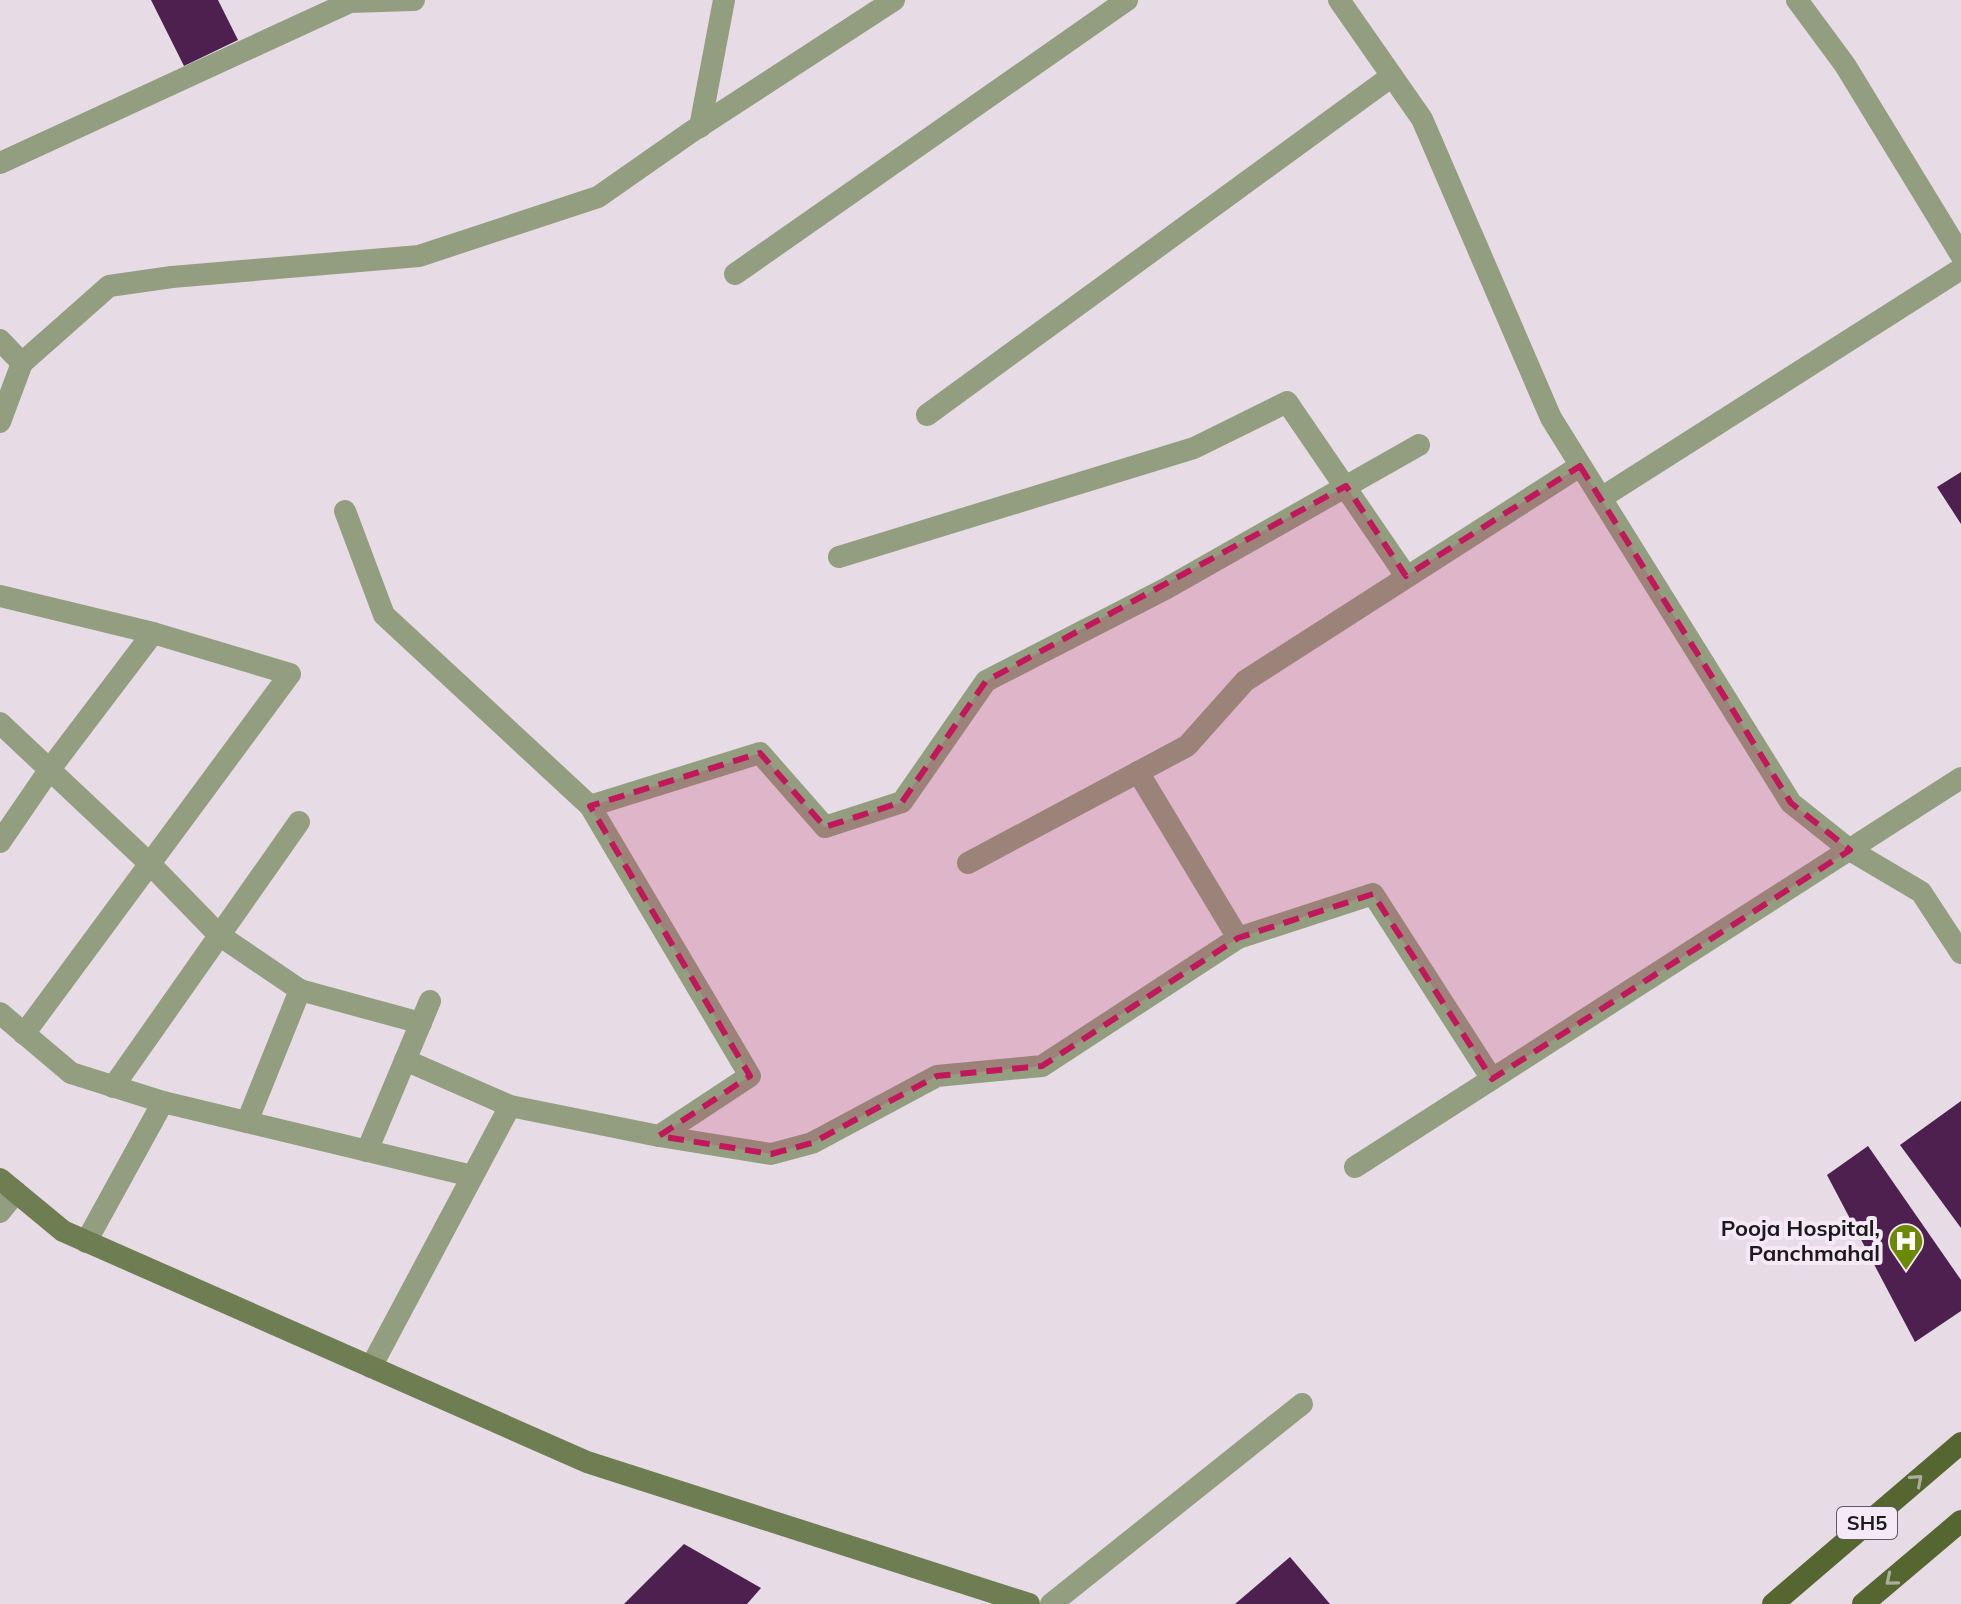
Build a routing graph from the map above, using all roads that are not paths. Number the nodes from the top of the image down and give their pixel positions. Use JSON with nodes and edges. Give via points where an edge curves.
{"nodes":[{"id":1,"x":414,"y":0,"type":"edge"},
{"id":2,"x":724,"y":0,"type":"edge"},
{"id":3,"x":894,"y":0,"type":"edge"},
{"id":4,"x":1127,"y":0,"type":"edge"},
{"id":5,"x":1339,"y":0,"type":"edge"},
{"id":6,"x":1797,"y":0,"type":"edge"},
{"id":7,"x":1392,"y":76,"type":"junction"},
{"id":8,"x":700,"y":127,"type":"junction"},
{"id":9,"x":0,"y":163,"type":"edge"},
{"id":10,"x":1961,"y":255,"type":"edge"},
{"id":11,"x":1961,"y":269,"type":"edge"},
{"id":12,"x":735,"y":274,"type":"dead end"},
{"id":13,"x":0,"y":340,"type":"edge"},
{"id":14,"x":22,"y":363,"type":"junction"},
{"id":15,"x":927,"y":415,"type":"dead end"},
{"id":16,"x":0,"y":422,"type":"edge"},
{"id":17,"x":1419,"y":445,"type":"dead end"},
{"id":18,"x":1580,"y":466,"type":"junction"},
{"id":19,"x":1346,"y":486,"type":"junction"},
{"id":20,"x":1601,"y":498,"type":"junction"},
{"id":21,"x":345,"y":511,"type":"dead end"},
{"id":22,"x":839,"y":557,"type":"dead end"},
{"id":23,"x":1406,"y":576,"type":"junction"},
{"id":24,"x":0,"y":596,"type":"edge"},
{"id":25,"x":153,"y":633,"type":"junction"},
{"id":26,"x":0,"y":723,"type":"edge"},
{"id":27,"x":50,"y":769,"type":"junction"},
{"id":28,"x":1138,"y":772,"type":"junction"},
{"id":29,"x":1961,"y":778,"type":"edge"},
{"id":30,"x":590,"y":806,"type":"junction"},
{"id":31,"x":299,"y":822,"type":"dead end"},
{"id":32,"x":0,"y":842,"type":"edge"},
{"id":33,"x":1850,"y":850,"type":"junction"},
{"id":34,"x":968,"y":863,"type":"dead end"},
{"id":35,"x":151,"y":865,"type":"junction"},
{"id":36,"x":219,"y":935,"type":"junction"},
{"id":37,"x":1238,"y":938,"type":"junction"},
{"id":38,"x":1961,"y":953,"type":"edge"},
{"id":39,"x":300,"y":990,"type":"junction"},
{"id":40,"x":430,"y":1001,"type":"dead end"},
{"id":41,"x":0,"y":1013,"type":"edge"},
{"id":42,"x":421,"y":1023,"type":"junction"},
{"id":43,"x":24,"y":1034,"type":"junction"},
{"id":44,"x":405,"y":1060,"type":"junction"},
{"id":45,"x":1492,"y":1079,"type":"junction"},
{"id":46,"x":113,"y":1087,"type":"junction"},
{"id":47,"x":163,"y":1102,"type":"junction"},
{"id":48,"x":510,"y":1106,"type":"junction"},
{"id":49,"x":247,"y":1122,"type":"junction"},
{"id":50,"x":659,"y":1136,"type":"junction"},
{"id":51,"x":367,"y":1151,"type":"junction"},
{"id":52,"x":1355,"y":1167,"type":"dead end"},
{"id":53,"x":472,"y":1176,"type":"junction"},
{"id":54,"x":8,"y":1185,"type":"edge"},
{"id":55,"x":0,"y":1212,"type":"edge"},
{"id":56,"x":86,"y":1242,"type":"junction"},
{"id":57,"x":371,"y":1367,"type":"junction"},
{"id":58,"x":1302,"y":1404,"type":"dead end"},
{"id":59,"x":1961,"y":1443,"type":"edge"},
{"id":60,"x":1961,"y":1521,"type":"edge"},
{"id":61,"x":1029,"y":1604,"type":"edge"},
{"id":62,"x":1051,"y":1604,"type":"edge"},
{"id":63,"x":1773,"y":1604,"type":"edge"},
{"id":64,"x":1863,"y":1604,"type":"edge"}],
"edges":[{"from":1,"to":9,"type":"street","via":[[350,2]]},
{"from":2,"to":8,"type":"street"},
{"from":3,"to":8,"type":"street"},
{"from":4,"to":12,"type":"street"},
{"from":5,"to":7,"type":"street"},
{"from":6,"to":10,"type":"street","via":[[1845,65]]},
{"from":7,"to":15,"type":"street"},
{"from":7,"to":18,"type":"street","via":[[1422,119],[1551,418]]},
{"from":8,"to":14,"type":"street","via":[[598,197],[419,256],[109,286]]},
{"from":11,"to":20,"type":"street"},
{"from":13,"to":14,"type":"street"},
{"from":14,"to":16,"type":"street"},
{"from":17,"to":19,"type":"street"},
{"from":18,"to":20,"type":"street"},
{"from":18,"to":23,"type":"street"},
{"from":19,"to":22,"type":"street","via":[[1287,402],[1194,448]]},
{"from":19,"to":23,"type":"street"},
{"from":19,"to":30,"type":"street","via":[[1167,588],[986,681],[902,802],[825,827],[760,753]]},
{"from":20,"to":33,"type":"street","via":[[1791,803]]},
{"from":21,"to":30,"type":"street","via":[[384,615]]},
{"from":23,"to":28,"type":"street","via":[[1245,681],[1187,746]]},
{"from":24,"to":25,"type":"street"},
{"from":25,"to":27,"type":"street"},
{"from":25,"to":35,"type":"street","via":[[290,674]]},
{"from":26,"to":27,"type":"street"},
{"from":27,"to":32,"type":"street"},
{"from":27,"to":35,"type":"street"},
{"from":28,"to":34,"type":"street"},
{"from":28,"to":37,"type":"street"},
{"from":29,"to":33,"type":"street"},
{"from":30,"to":50,"type":"street","via":[[750,1076]]},
{"from":31,"to":36,"type":"street"},
{"from":33,"to":38,"type":"street","via":[[1921,892]]},
{"from":33,"to":45,"type":"street"},
{"from":35,"to":36,"type":"street"},
{"from":35,"to":43,"type":"street"},
{"from":36,"to":39,"type":"street"},
{"from":36,"to":46,"type":"street"},
{"from":37,"to":45,"type":"street","via":[[1373,894]]},
{"from":37,"to":50,"type":"street","via":[[1042,1066],[937,1076],[812,1143],[771,1154]]},
{"from":39,"to":42,"type":"street"},
{"from":39,"to":49,"type":"street"},
{"from":40,"to":42,"type":"street"},
{"from":41,"to":43,"type":"street"},
{"from":42,"to":44,"type":"street"},
{"from":43,"to":46,"type":"street","via":[[71,1073]]},
{"from":44,"to":48,"type":"street"},
{"from":44,"to":51,"type":"street"},
{"from":45,"to":52,"type":"street"},
{"from":46,"to":47,"type":"street"},
{"from":47,"to":49,"type":"street"},
{"from":47,"to":56,"type":"street"},
{"from":48,"to":50,"type":"street"},
{"from":48,"to":53,"type":"street"},
{"from":49,"to":51,"type":"street"},
{"from":51,"to":53,"type":"street"},
{"from":53,"to":57,"type":"street"},
{"from":54,"to":55,"type":"street"},
{"from":54,"to":56,"type":"main road","via":[[63,1231]]},
{"from":56,"to":57,"type":"main road"},
{"from":57,"to":61,"type":"main road","via":[[587,1462]]},
{"from":58,"to":62,"type":"street"},
{"from":63,"to":59,"type":"main road","number":"SH5","one_way":true},
{"from":60,"to":64,"type":"main road","number":"SH5","one_way":true}]}
